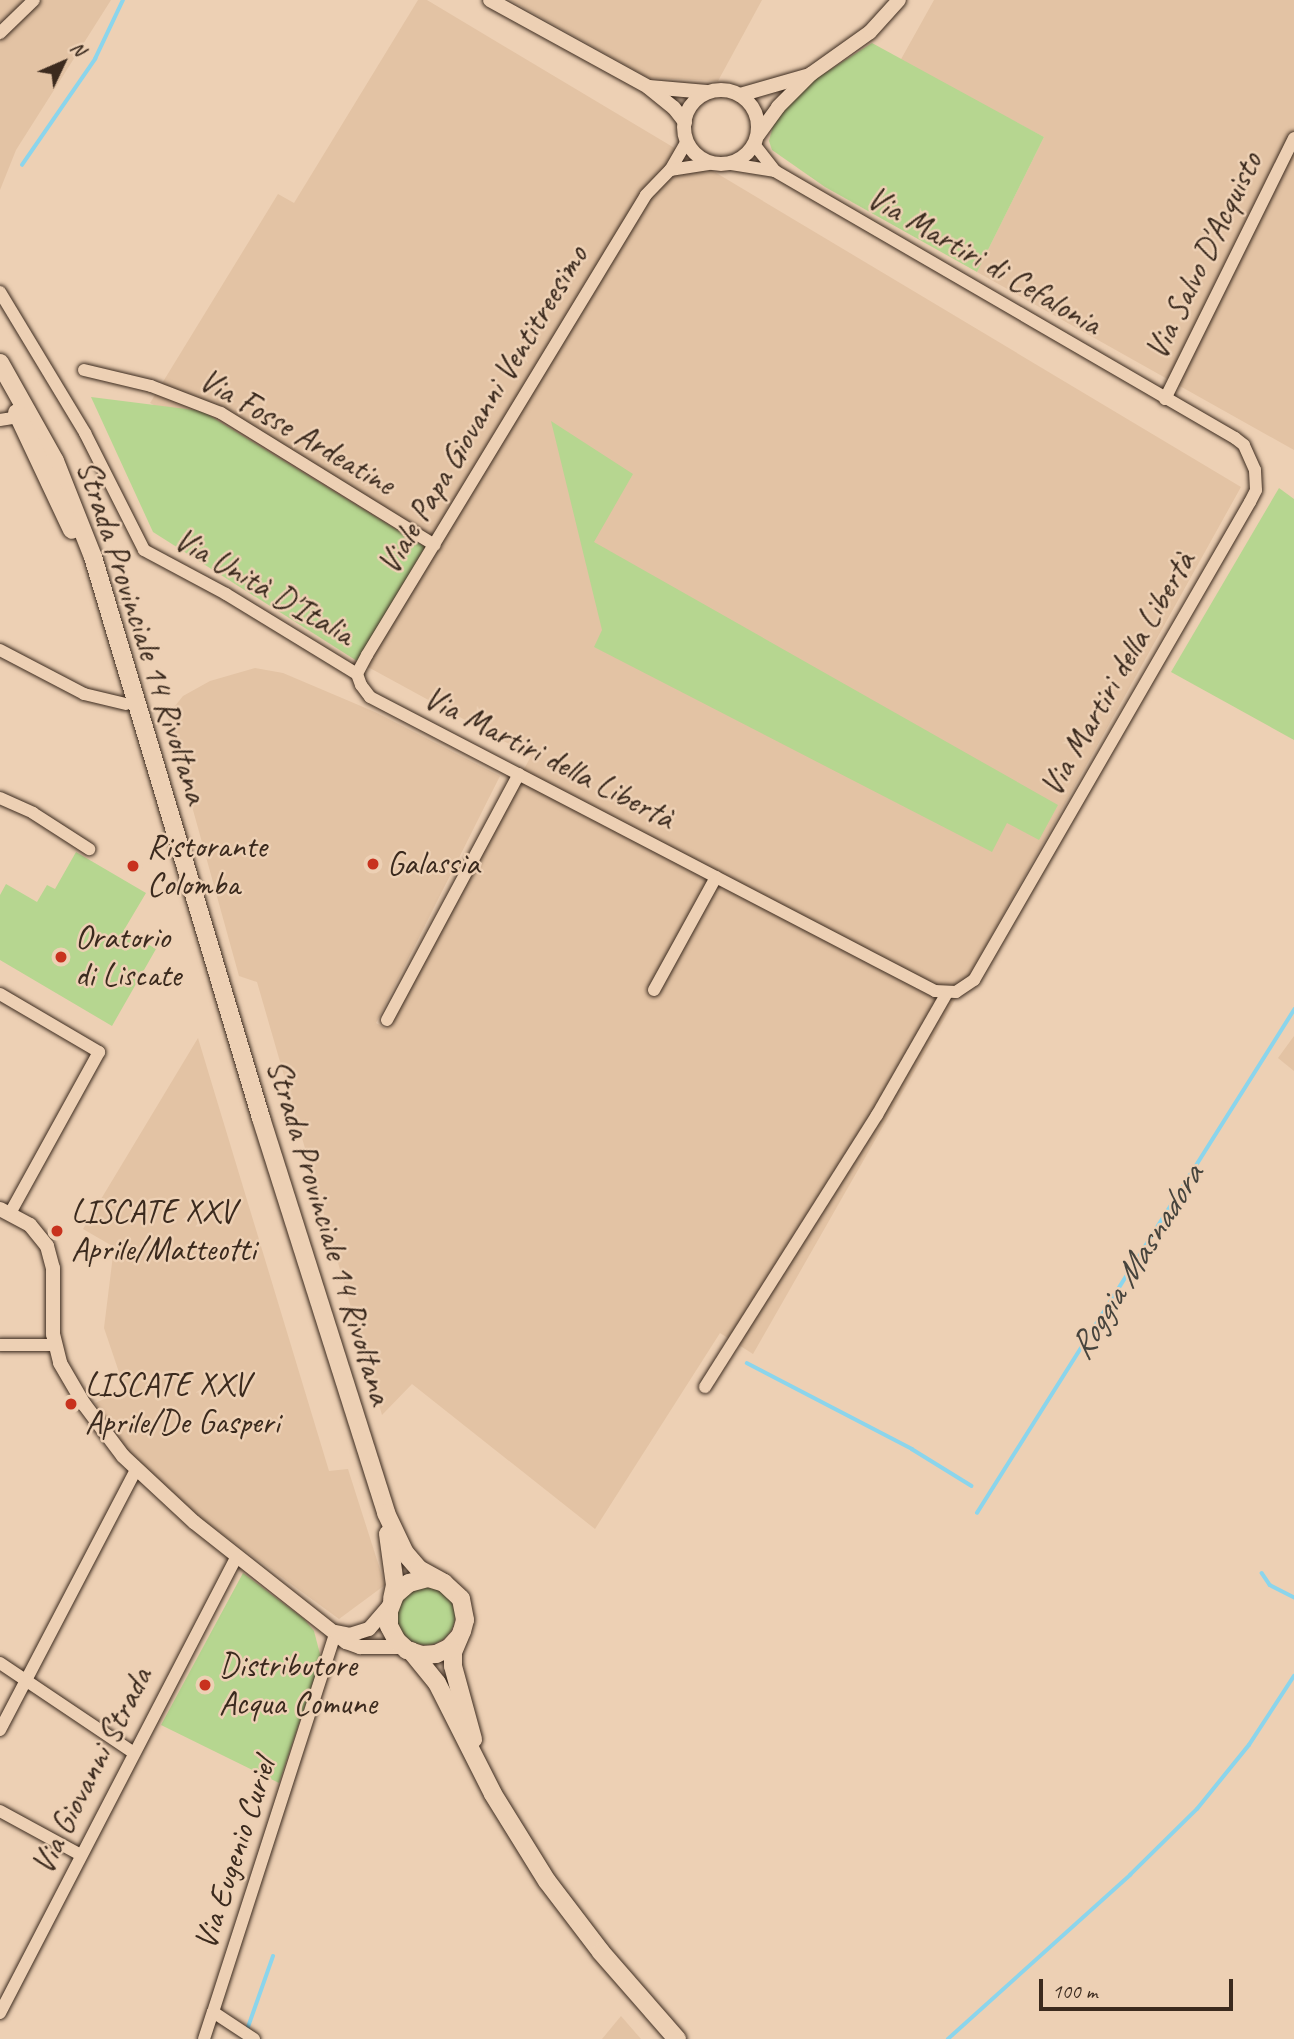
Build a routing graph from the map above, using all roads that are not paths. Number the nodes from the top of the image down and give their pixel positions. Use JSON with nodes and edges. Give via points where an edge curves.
{"nodes":[{"id":1,"x":34,"y":0,"type":"edge"},
{"id":2,"x":490,"y":0,"type":"edge"},
{"id":3,"x":899,"y":0,"type":"edge"},
{"id":4,"x":0,"y":33,"type":"edge"},
{"id":5,"x":811,"y":74,"type":"junction"},
{"id":6,"x":649,"y":86,"type":"junction"},
{"id":7,"x":707,"y":92,"type":"junction"},
{"id":8,"x":740,"y":95,"type":"junction"},
{"id":9,"x":685,"y":122,"type":"junction"},
{"id":10,"x":1294,"y":138,"type":"edge"},
{"id":11,"x":755,"y":140,"type":"junction"},
{"id":12,"x":687,"y":141,"type":"junction"},
{"id":13,"x":720,"y":163,"type":"junction"},
{"id":14,"x":670,"y":170,"type":"junction"},
{"id":15,"x":775,"y":171,"type":"junction"},
{"id":16,"x":0,"y":292,"type":"edge"},
{"id":17,"x":0,"y":363,"type":"edge"},
{"id":18,"x":84,"y":370,"type":"dead end"},
{"id":19,"x":0,"y":384,"type":"edge"},
{"id":20,"x":1165,"y":399,"type":"junction"},
{"id":21,"x":20,"y":417,"type":"junction"},
{"id":22,"x":0,"y":420,"type":"edge"},
{"id":23,"x":435,"y":545,"type":"junction"},
{"id":24,"x":0,"y":651,"type":"edge"},
{"id":25,"x":359,"y":680,"type":"junction"},
{"id":26,"x":127,"y":704,"type":"junction"},
{"id":27,"x":519,"y":774,"type":"junction"},
{"id":28,"x":0,"y":798,"type":"edge"},
{"id":29,"x":89,"y":849,"type":"dead end"},
{"id":30,"x":716,"y":877,"type":"junction"},
{"id":31,"x":217,"y":968,"type":"junction"},
{"id":32,"x":654,"y":990,"type":"dead end"},
{"id":33,"x":947,"y":993,"type":"junction"},
{"id":34,"x":0,"y":994,"type":"edge"},
{"id":35,"x":387,"y":1020,"type":"dead end"},
{"id":36,"x":5,"y":1211,"type":"edge"},
{"id":37,"x":0,"y":1345,"type":"edge"},
{"id":38,"x":55,"y":1345,"type":"junction"},
{"id":39,"x":705,"y":1387,"type":"dead end"},
{"id":40,"x":136,"y":1470,"type":"junction"},
{"id":41,"x":386,"y":1513,"type":"junction"},
{"id":42,"x":237,"y":1556,"type":"junction"},
{"id":43,"x":441,"y":1581,"type":"junction"},
{"id":44,"x":391,"y":1602,"type":"junction"},
{"id":45,"x":336,"y":1632,"type":"junction"},
{"id":46,"x":459,"y":1637,"type":"junction"},
{"id":47,"x":407,"y":1649,"type":"junction"},
{"id":48,"x":0,"y":1663,"type":"edge"},
{"id":49,"x":26,"y":1681,"type":"junction"},
{"id":50,"x":0,"y":1730,"type":"edge"},
{"id":51,"x":134,"y":1753,"type":"junction"},
{"id":52,"x":489,"y":1786,"type":"junction"},
{"id":53,"x":0,"y":1811,"type":"edge"},
{"id":54,"x":81,"y":1854,"type":"junction"},
{"id":55,"x":213,"y":2012,"type":"junction"},
{"id":56,"x":0,"y":2013,"type":"edge"},
{"id":57,"x":204,"y":2039,"type":"edge"},
{"id":58,"x":253,"y":2039,"type":"edge"},
{"id":59,"x":677,"y":2039,"type":"edge"}],
"edges":[{"from":1,"to":4,"type":"street"},
{"from":2,"to":6,"type":"street"},
{"from":3,"to":5,"type":"street","via":[[870,32]]},
{"from":5,"to":8,"type":"street"},
{"from":5,"to":11,"type":"street","via":[[778,107]]},
{"from":6,"to":7,"type":"street"},
{"from":6,"to":9,"type":"street"},
{"from":7,"to":8,"type":"street"},
{"from":7,"to":9,"type":"street","via":[[692,104]]},
{"from":8,"to":11,"type":"street","via":[[755,113]]},
{"from":9,"to":12,"type":"street"},
{"from":10,"to":20,"type":"street","name":"Via Salvo D'Acquisto"},
{"from":11,"to":13,"type":"street","via":[[746,153]]},
{"from":11,"to":15,"type":"street","name":"Via Martiri di Cefalonia"},
{"from":12,"to":13,"type":"street","via":[[698,155]]},
{"from":12,"to":14,"type":"street","name":"Viale Papa Giovanni Ventitreesimo"},
{"from":13,"to":14,"type":"street"},
{"from":13,"to":15,"type":"street","name":"Via Martiri di Cefalonia"},
{"from":14,"to":23,"type":"street","name":"Viale Papa Giovanni Ventitreesimo","via":[[646,195]]},
{"from":15,"to":20,"type":"street","name":"Via Martiri di Cefalonia"},
{"from":16,"to":25,"type":"street","name":"Via Unità D'Italia","via":[[85,433],[144,550],[226,594]]},
{"from":17,"to":31,"type":"main road","name":"Strada Provinciale 14 Rivoltana","via":[[72,497]]},
{"from":18,"to":23,"type":"street","name":"Via Fosse Ardeatine","via":[[152,386],[221,413]]},
{"from":19,"to":21,"type":"main road","name":"Strada Provinciale 14 Rivoltana"},
{"from":20,"to":33,"type":"street","name":"Via Martiri della Libertà","via":[[1244,446],[1255,470],[1256,490],[974,980]]},
{"from":21,"to":22,"type":"street"},
{"from":21,"to":26,"type":"main road","name":"Strada Provinciale 14 Rivoltana","via":[[72,530]]},
{"from":23,"to":25,"type":"street","name":"Viale Papa Giovanni Ventitreesimo"},
{"from":24,"to":26,"type":"street","via":[[84,694]]},
{"from":25,"to":27,"type":"street","name":"Via Martiri della Libertà","via":[[370,697]]},
{"from":26,"to":31,"type":"main road","name":"Strada Provinciale 14 Rivoltana","via":[[171,848]]},
{"from":27,"to":30,"type":"street","name":"Via Martiri della Libertà"},
{"from":27,"to":35,"type":"street"},
{"from":28,"to":29,"type":"street"},
{"from":30,"to":32,"type":"street"},
{"from":30,"to":33,"type":"street","name":"Via Martiri della Libertà","via":[[935,991]]},
{"from":31,"to":41,"type":"main road","name":"Strada Provinciale 14 Rivoltana"},
{"from":33,"to":39,"type":"street","via":[[877,1115]]},
{"from":34,"to":36,"type":"street","via":[[99,1052]]},
{"from":36,"to":38,"type":"street","via":[[34,1228],[49,1250]]},
{"from":37,"to":38,"type":"street"},
{"from":38,"to":40,"type":"street","via":[[84,1404]]},
{"from":40,"to":42,"type":"street"},
{"from":40,"to":49,"type":"street"},
{"from":41,"to":43,"type":"main road","name":"Strada Provinciale 14 Rivoltana","via":[[405,1553],[419,1569]]},
{"from":41,"to":44,"type":"main road","name":"Strada Provinciale 14 Rivoltana","via":[[395,1585]]},
{"from":42,"to":45,"type":"street"},
{"from":42,"to":51,"type":"street","name":"Via Giovanni Strada"},
{"from":43,"to":44,"type":"main road","via":[[411,1581]]},
{"from":43,"to":46,"type":"main road","name":"Strada Provinciale 14 Rivoltana","via":[[462,1602],[465,1619]]},
{"from":44,"to":45,"type":"street","via":[[369,1629],[350,1635]]},
{"from":44,"to":47,"type":"main road","name":"Strada Provinciale 14 Rivoltana","via":[[390,1627]]},
{"from":45,"to":47,"type":"street","via":[[356,1647]]},
{"from":45,"to":55,"type":"street","name":"Via Eugenio Curiel"},
{"from":46,"to":47,"type":"main road","via":[[438,1653],[425,1655]]},
{"from":46,"to":52,"type":"main road","name":"Strada Provinciale 14 Rivoltana","via":[[453,1652],[454,1674]]},
{"from":47,"to":52,"type":"main road","name":"Strada Provinciale 14 Rivoltana","via":[[437,1683]]},
{"from":48,"to":49,"type":"street"},
{"from":49,"to":50,"type":"street"},
{"from":49,"to":51,"type":"street"},
{"from":51,"to":54,"type":"street","name":"Via Giovanni Strada"},
{"from":52,"to":59,"type":"main road","name":"Strada Provinciale 14 Rivoltana","via":[[567,1908]]},
{"from":53,"to":54,"type":"street"},
{"from":54,"to":56,"type":"street","name":"Via Giovanni Strada"},
{"from":55,"to":57,"type":"street","name":"Via Eugenio Curiel"},
{"from":55,"to":58,"type":"street"}]}
